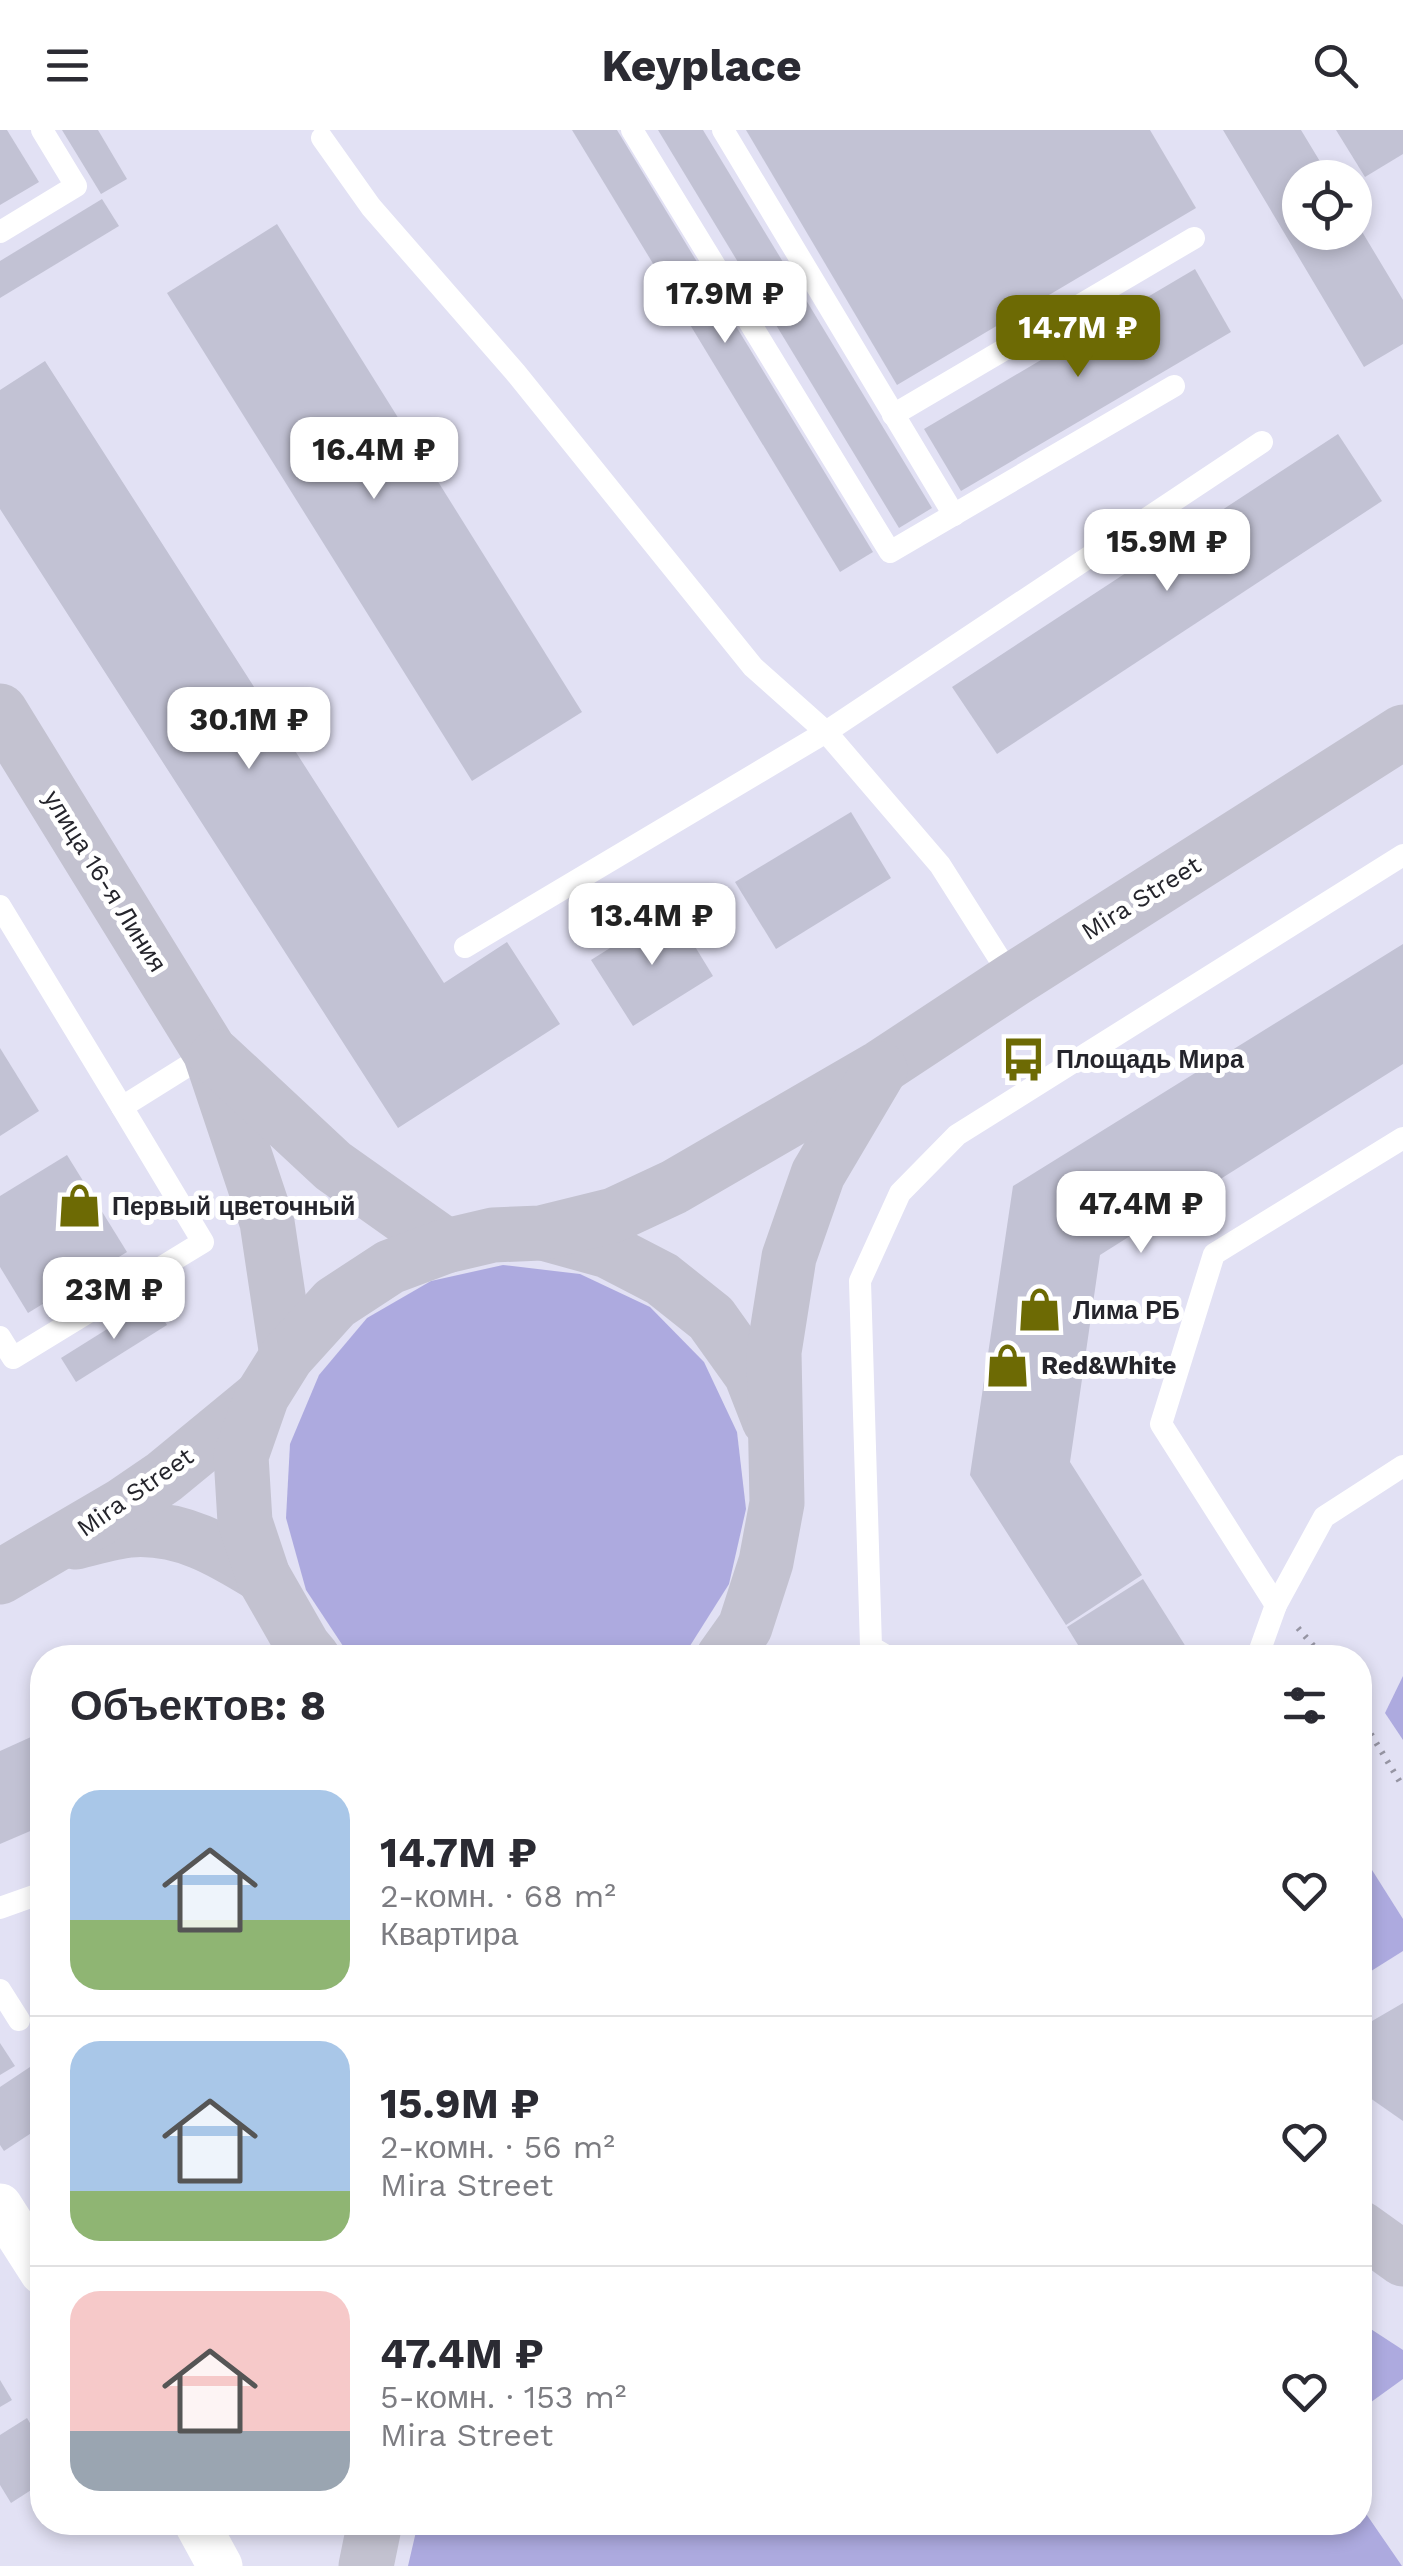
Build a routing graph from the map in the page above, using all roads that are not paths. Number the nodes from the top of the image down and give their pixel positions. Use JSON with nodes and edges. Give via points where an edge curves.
{"nodes":[{"id":1,"x":42,"y":130,"type":"edge"},
{"id":2,"x":632,"y":130,"type":"edge"},
{"id":3,"x":723,"y":130,"type":"edge"},
{"id":4,"x":322,"y":138,"type":"dead end"},
{"id":5,"x":0,"y":232,"type":"edge"},
{"id":6,"x":1194,"y":238,"type":"dead end"},
{"id":7,"x":1174,"y":386,"type":"dead end"},
{"id":8,"x":894,"y":415,"type":"junction"},
{"id":9,"x":1262,"y":442,"type":"dead end"},
{"id":10,"x":954,"y":515,"type":"junction"},
{"id":11,"x":0,"y":710,"type":"edge"},
{"id":12,"x":826,"y":732,"type":"junction"},
{"id":13,"x":1403,"y":732,"type":"edge"},
{"id":14,"x":1403,"y":855,"type":"edge"},
{"id":15,"x":0,"y":906,"type":"edge"},
{"id":16,"x":465,"y":947,"type":"dead end"},
{"id":17,"x":1013,"y":980,"type":"junction"},
{"id":18,"x":210,"y":1052,"type":"junction"},
{"id":19,"x":881,"y":1067,"type":"junction"},
{"id":20,"x":122,"y":1107,"type":"junction"},
{"id":21,"x":1403,"y":1138,"type":"edge"},
{"id":22,"x":541,"y":1233,"type":"junction"},
{"id":23,"x":446,"y":1246,"type":"junction"},
{"id":24,"x":0,"y":1337,"type":"edge"},
{"id":25,"x":275,"y":1376,"type":"junction"},
{"id":26,"x":776,"y":1436,"type":"junction"},
{"id":27,"x":1403,"y":1466,"type":"edge"},
{"id":28,"x":53,"y":1547,"type":"junction"},
{"id":29,"x":766,"y":1562,"type":"junction"},
{"id":30,"x":262,"y":1576,"type":"junction"},
{"id":31,"x":0,"y":1578,"type":"edge"},
{"id":32,"x":1276,"y":1605,"type":"junction"},
{"id":33,"x":302,"y":1645,"type":"edge"},
{"id":34,"x":732,"y":1645,"type":"edge"},
{"id":35,"x":769,"y":1645,"type":"edge"},
{"id":36,"x":870,"y":1645,"type":"edge"},
{"id":37,"x":1262,"y":1645,"type":"edge"},
{"id":38,"x":30,"y":1897,"type":"edge"},
{"id":39,"x":0,"y":1908,"type":"edge"},
{"id":40,"x":0,"y":1990,"type":"edge"},
{"id":41,"x":19,"y":2020,"type":"dead end"},
{"id":42,"x":0,"y":2206,"type":"edge"},
{"id":43,"x":1372,"y":2236,"type":"edge"},
{"id":44,"x":30,"y":2253,"type":"edge"},
{"id":45,"x":1403,"y":2258,"type":"edge"},
{"id":46,"x":203,"y":2535,"type":"edge"},
{"id":47,"x":220,"y":2566,"type":"edge"}],
"edges":[{"from":1,"to":5,"type":"lane","via":[[76,186]]},
{"from":2,"to":10,"type":"lane","via":[[890,552]]},
{"from":3,"to":8,"type":"lane"},
{"from":4,"to":12,"type":"lane","via":[[371,207],[516,372],[753,668]]},
{"from":6,"to":8,"type":"lane"},
{"from":7,"to":10,"type":"lane"},
{"from":8,"to":10,"type":"lane"},
{"from":9,"to":12,"type":"lane"},
{"from":11,"to":18,"type":"main road","name":"улица 16-я Линия"},
{"from":12,"to":16,"type":"lane"},
{"from":12,"to":17,"type":"lane","via":[[940,865]]},
{"from":13,"to":17,"type":"main road","name":"Mira Street"},
{"from":14,"to":36,"type":"lane","via":[[957,1135],[900,1193],[860,1280]]},
{"from":15,"to":20,"type":"lane"},
{"from":17,"to":19,"type":"main road","name":"Mira Street"},
{"from":18,"to":20,"type":"lane"},
{"from":18,"to":23,"type":"main road","via":[[333,1166]]},
{"from":18,"to":25,"type":"main road","via":[[266,1222]]},
{"from":19,"to":22,"type":"main road","name":"Mira Street","via":[[674,1187],[614,1215]]},
{"from":19,"to":26,"type":"main road","via":[[818,1174],[789,1257],[774,1352]]},
{"from":20,"to":24,"type":"lane","via":[[203,1242],[13,1358]]},
{"from":21,"to":32,"type":"lane","via":[[1214,1254],[1161,1424]]},
{"from":22,"to":23,"type":"main road"},
{"from":22,"to":26,"type":"main road","via":[[608,1251],[662,1279],[711,1318],[751,1374]]},
{"from":23,"to":25,"type":"main road","via":[[390,1267],[334,1303]]},
{"from":25,"to":28,"type":"main road","name":"Mira Street","via":[[164,1477]]},
{"from":25,"to":30,"type":"main road","via":[[241,1456],[245,1522]]},
{"from":26,"to":29,"type":"main road","via":[[778,1503]]},
{"from":27,"to":32,"type":"lane","via":[[1324,1517]]},
{"from":28,"to":30,"type":"main road","via":[[131,1530],[181,1534]]},
{"from":28,"to":31,"type":"main road","name":"Mira Street"},
{"from":29,"to":34,"type":"main road"},
{"from":29,"to":35,"type":"main road"},
{"from":30,"to":33,"type":"main road"},
{"from":32,"to":37,"type":"lane"},
{"from":38,"to":39,"type":"lane"},
{"from":40,"to":41,"type":"lane"},
{"from":42,"to":44,"type":"street"},
{"from":43,"to":45,"type":"main road"},
{"from":46,"to":47,"type":"street"}]}
